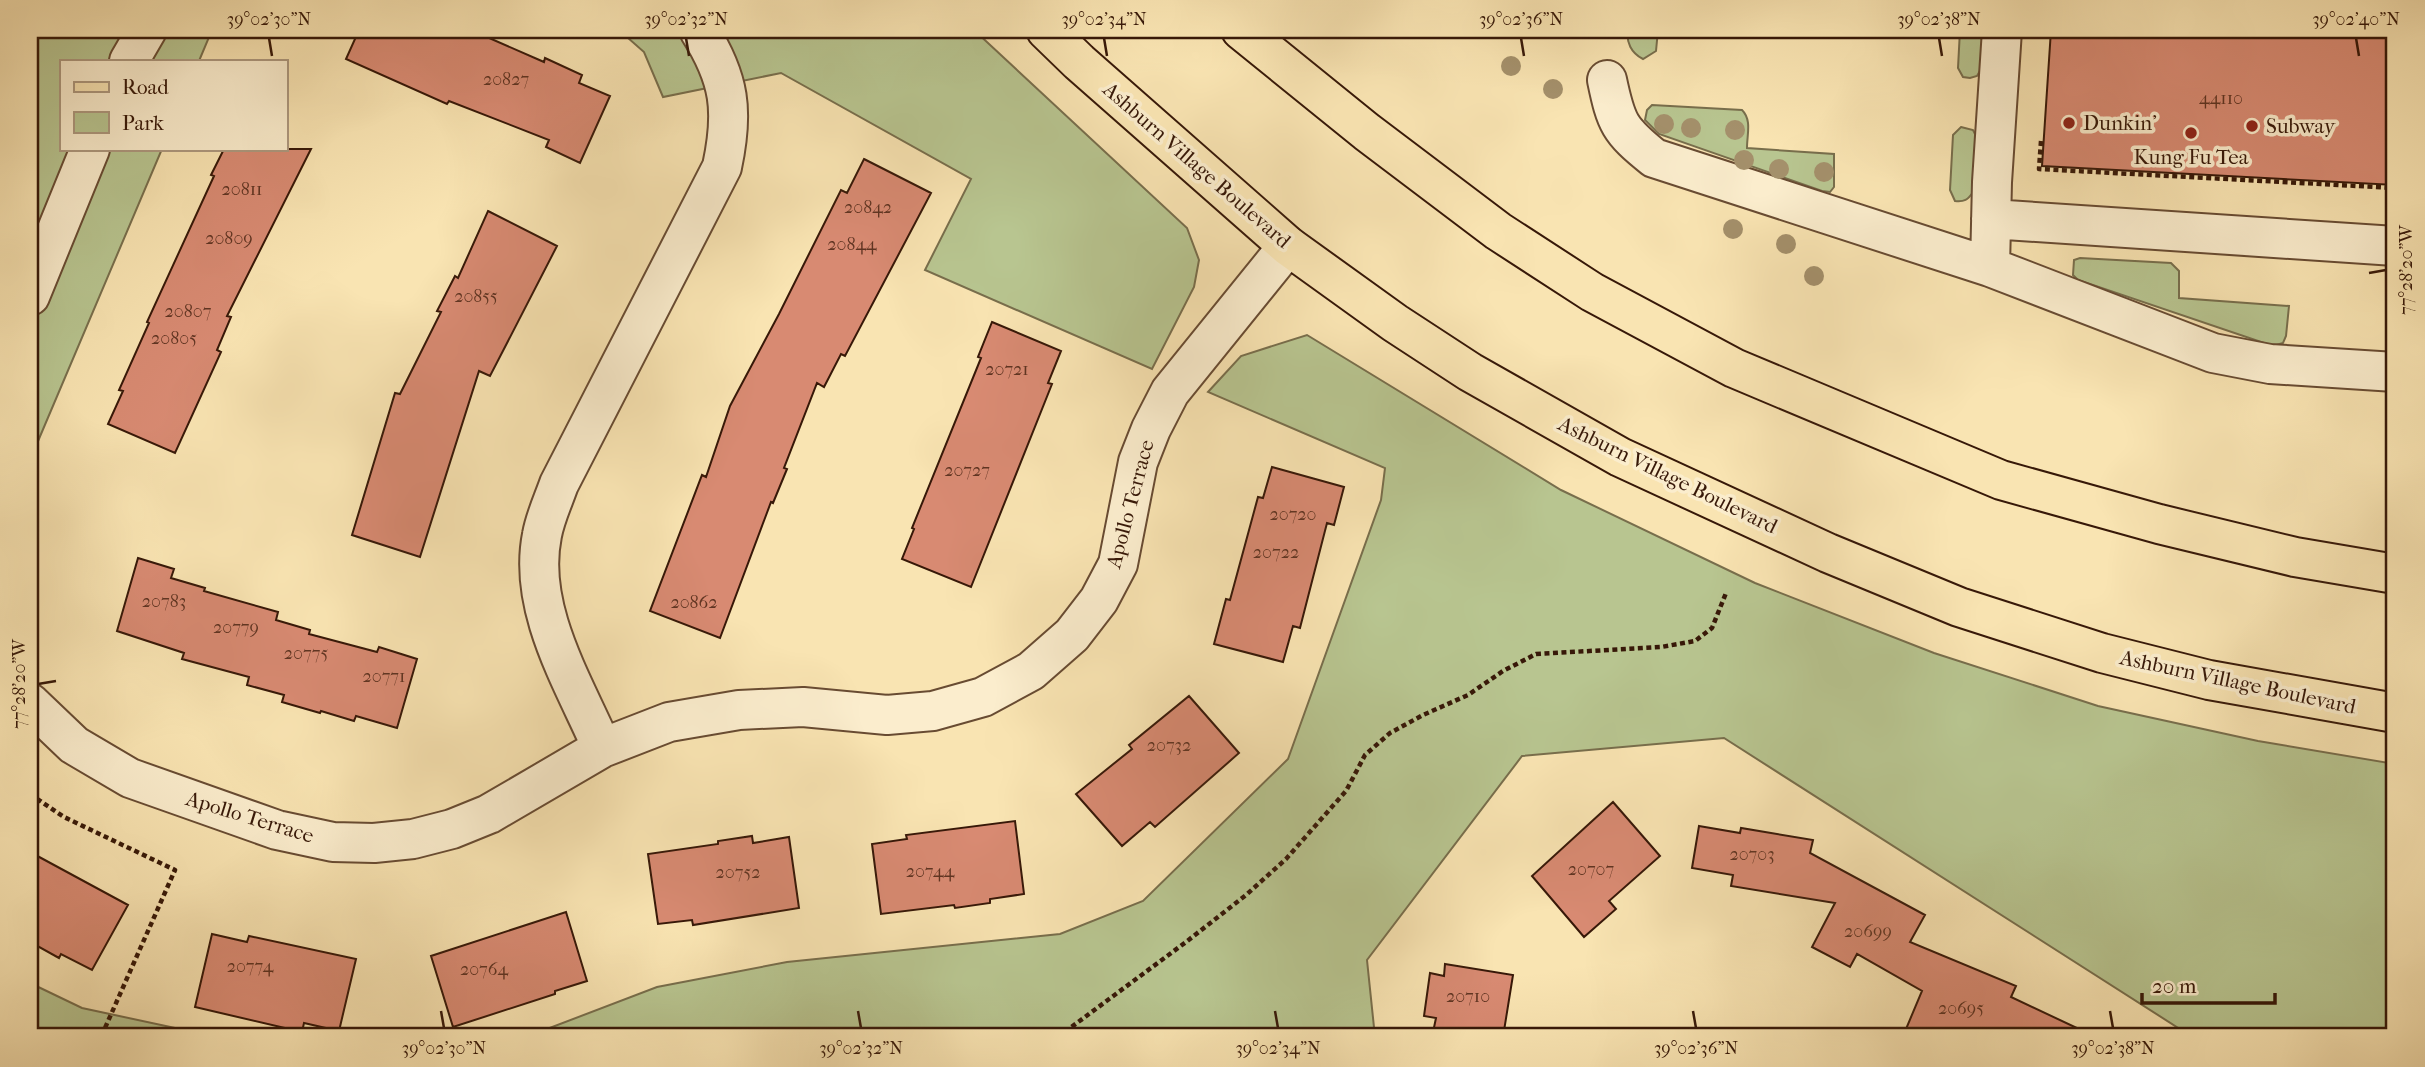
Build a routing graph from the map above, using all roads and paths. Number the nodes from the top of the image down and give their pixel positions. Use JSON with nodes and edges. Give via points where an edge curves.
{"nodes":[{"id":1,"x":147,"y":30,"type":"edge"},
{"id":2,"x":699,"y":30,"type":"edge"},
{"id":3,"x":1046,"y":30,"type":"edge"},
{"id":4,"x":1241,"y":30,"type":"edge"},
{"id":5,"x":2002,"y":30,"type":"edge"},
{"id":6,"x":130,"y":60,"type":"edge"},
{"id":7,"x":1607,"y":80,"type":"dead end"},
{"id":8,"x":2041,"y":127,"type":"dead end"},
{"id":9,"x":90,"y":150,"type":"edge"},
{"id":10,"x":2395,"y":188,"type":"edge"},
{"id":11,"x":1991,"y":219,"type":"junction"},
{"id":12,"x":1288,"y":246,"type":"junction"},
{"id":13,"x":2395,"y":246,"type":"edge"},
{"id":14,"x":1990,"y":267,"type":"junction"},
{"id":15,"x":30,"y":296,"type":"edge"},
{"id":16,"x":2395,"y":372,"type":"edge"},
{"id":17,"x":2395,"y":574,"type":"edge"},
{"id":18,"x":1726,"y":593,"type":"dead end"},
{"id":19,"x":30,"y":703,"type":"edge"},
{"id":20,"x":2395,"y":713,"type":"edge"},
{"id":21,"x":603,"y":748,"type":"junction"},
{"id":22,"x":30,"y":794,"type":"edge"},
{"id":23,"x":101,"y":1037,"type":"edge"},
{"id":24,"x":1058,"y":1037,"type":"edge"}],
"edges":[{"from":1,"to":6,"type":"street"},
{"from":2,"to":21,"type":"street","via":[[712,50],[728,102],[730,131],[722,167],[559,484],[542,535],[539,577],[545,618]]},
{"from":3,"to":12,"type":"main road","name":"Ashburn Village Boulevard"},
{"from":4,"to":17,"type":"main road","via":[[1498,231],[1592,292],[1734,368],[2001,480],[2295,557]]},
{"from":5,"to":11,"type":"street"},
{"from":7,"to":14,"type":"street","via":[[1614,113],[1628,137],[1654,158]]},
{"from":8,"to":10,"type":"path","via":[[2039,169]]},
{"from":9,"to":15,"type":"street"},
{"from":11,"to":13,"type":"street"},
{"from":11,"to":14,"type":"street"},
{"from":12,"to":20,"type":"main road","name":"Ashburn Village Boulevard","via":[[1395,323],[1493,385],[1620,457],[1828,553],[1959,607],[2102,653],[2209,680]]},
{"from":12,"to":21,"type":"street","name":"Apollo Terrace","via":[[1170,392],[1138,462],[1118,564],[1099,600],[1072,635],[1031,671],[984,697],[933,711],[887,715],[803,707],[739,710],[669,722]]},
{"from":14,"to":16,"type":"street","via":[[2213,353],[2270,364]]},
{"from":18,"to":24,"type":"path","via":[[1712,628],[1695,641],[1661,648],[1536,654],[1468,695],[1390,733],[1366,755],[1346,791],[1286,859],[1246,895]]},
{"from":19,"to":21,"type":"street","name":"Apollo Terrace","via":[[74,745],[130,778],[277,830],[334,842],[413,839],[452,829],[489,814]]},
{"from":22,"to":23,"type":"path","via":[[64,817],[175,870]]}]}
